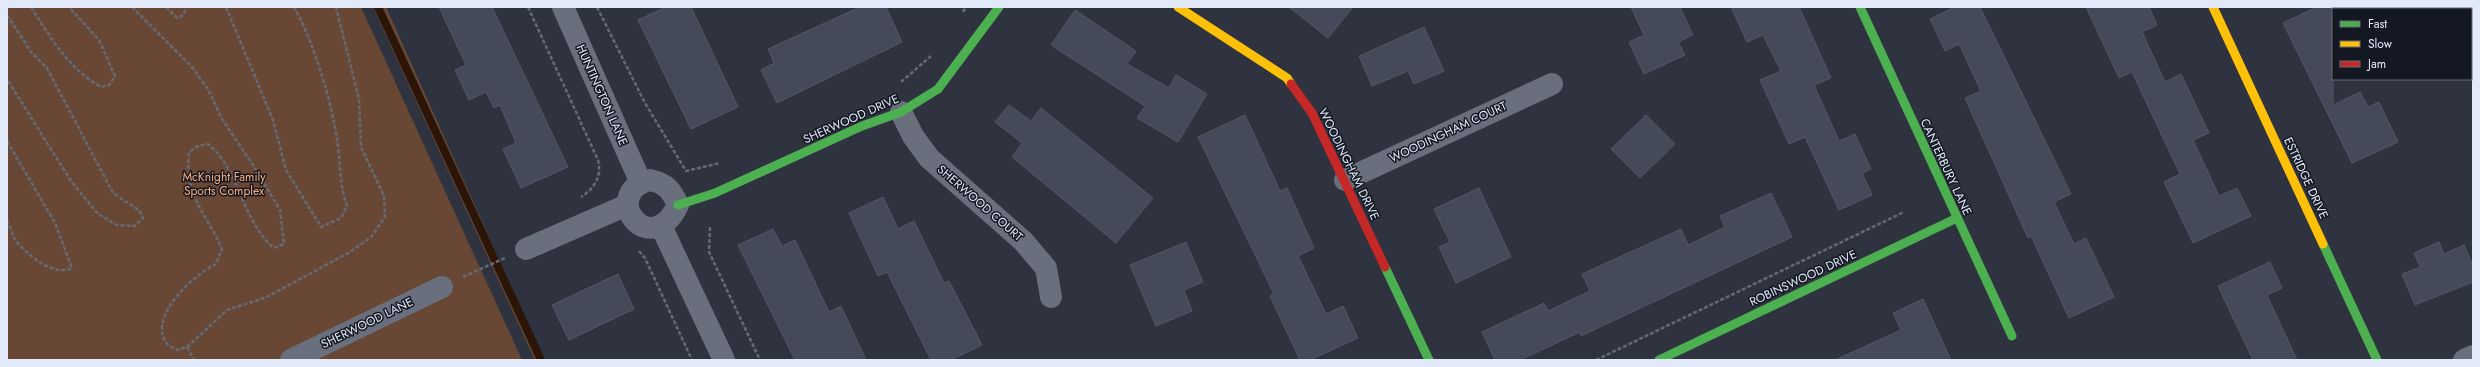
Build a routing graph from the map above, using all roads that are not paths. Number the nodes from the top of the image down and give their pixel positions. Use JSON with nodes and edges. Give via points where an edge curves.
{"nodes":[{"id":1,"x":564,"y":7,"type":"edge"},
{"id":2,"x":999,"y":7,"type":"edge"},
{"id":3,"x":1178,"y":7,"type":"edge"},
{"id":4,"x":1860,"y":7,"type":"edge"},
{"id":5,"x":2213,"y":7,"type":"edge"},
{"id":6,"x":1552,"y":84,"type":"dead end"},
{"id":7,"x":901,"y":112,"type":"junction"},
{"id":8,"x":1345,"y":180,"type":"junction"},
{"id":9,"x":641,"y":183,"type":"junction"},
{"id":10,"x":627,"y":205,"type":"junction"},
{"id":11,"x":678,"y":205,"type":"junction"},
{"id":12,"x":1957,"y":218,"type":"junction"},
{"id":13,"x":661,"y":226,"type":"junction"},
{"id":14,"x":518,"y":253,"type":"road end"},
{"id":15,"x":442,"y":287,"type":"dead end"},
{"id":16,"x":1051,"y":297,"type":"dead end"},
{"id":17,"x":2012,"y":336,"type":"dead end"},
{"id":18,"x":2473,"y":356,"type":"edge"},
{"id":19,"x":291,"y":360,"type":"edge"},
{"id":20,"x":724,"y":360,"type":"edge"},
{"id":21,"x":1429,"y":360,"type":"edge"},
{"id":22,"x":1659,"y":360,"type":"edge"},
{"id":23,"x":2377,"y":360,"type":"edge"},
{"id":24,"x":2464,"y":360,"type":"edge"}],
"edges":[{"from":1,"to":9,"type":"street","name":"HUNTINGTON LANE"},
{"from":2,"to":7,"type":"street","name":"SHERWOOD DRIVE","via":[[938,89]]},
{"from":3,"to":8,"type":"street","name":"WOODINGHAM DRIVE","via":[[1287,78],[1312,113]]},
{"from":4,"to":12,"type":"street","name":"CANTERBURY LANE"},
{"from":5,"to":23,"type":"street","name":"ESTRIDGE DRIVE"},
{"from":6,"to":8,"type":"street","name":"WOODINGHAM COURT"},
{"from":7,"to":11,"type":"street","name":"SHERWOOD DRIVE","via":[[862,126],[715,194]]},
{"from":7,"to":16,"type":"street","name":"SHERWOOD COURT","via":[[928,158],[1023,241],[1046,268]]},
{"from":8,"to":21,"type":"street","name":"WOODINGHAM DRIVE"},
{"from":9,"to":10,"type":"street","via":[[634,188]]},
{"from":9,"to":11,"type":"street","via":[[650,180],[660,182],[668,187]]},
{"from":10,"to":13,"type":"street","via":[[632,218],[643,227]]},
{"from":10,"to":14,"type":"street"},
{"from":11,"to":13,"type":"street","via":[[669,220]]},
{"from":12,"to":17,"type":"street","name":"CANTERBURY LANE"},
{"from":12,"to":22,"type":"street","name":"ROBINSWOOD DRIVE"},
{"from":13,"to":20,"type":"street"},
{"from":15,"to":19,"type":"street","name":"SHERWOOD LANE"},
{"from":18,"to":24,"type":"street"}]}
